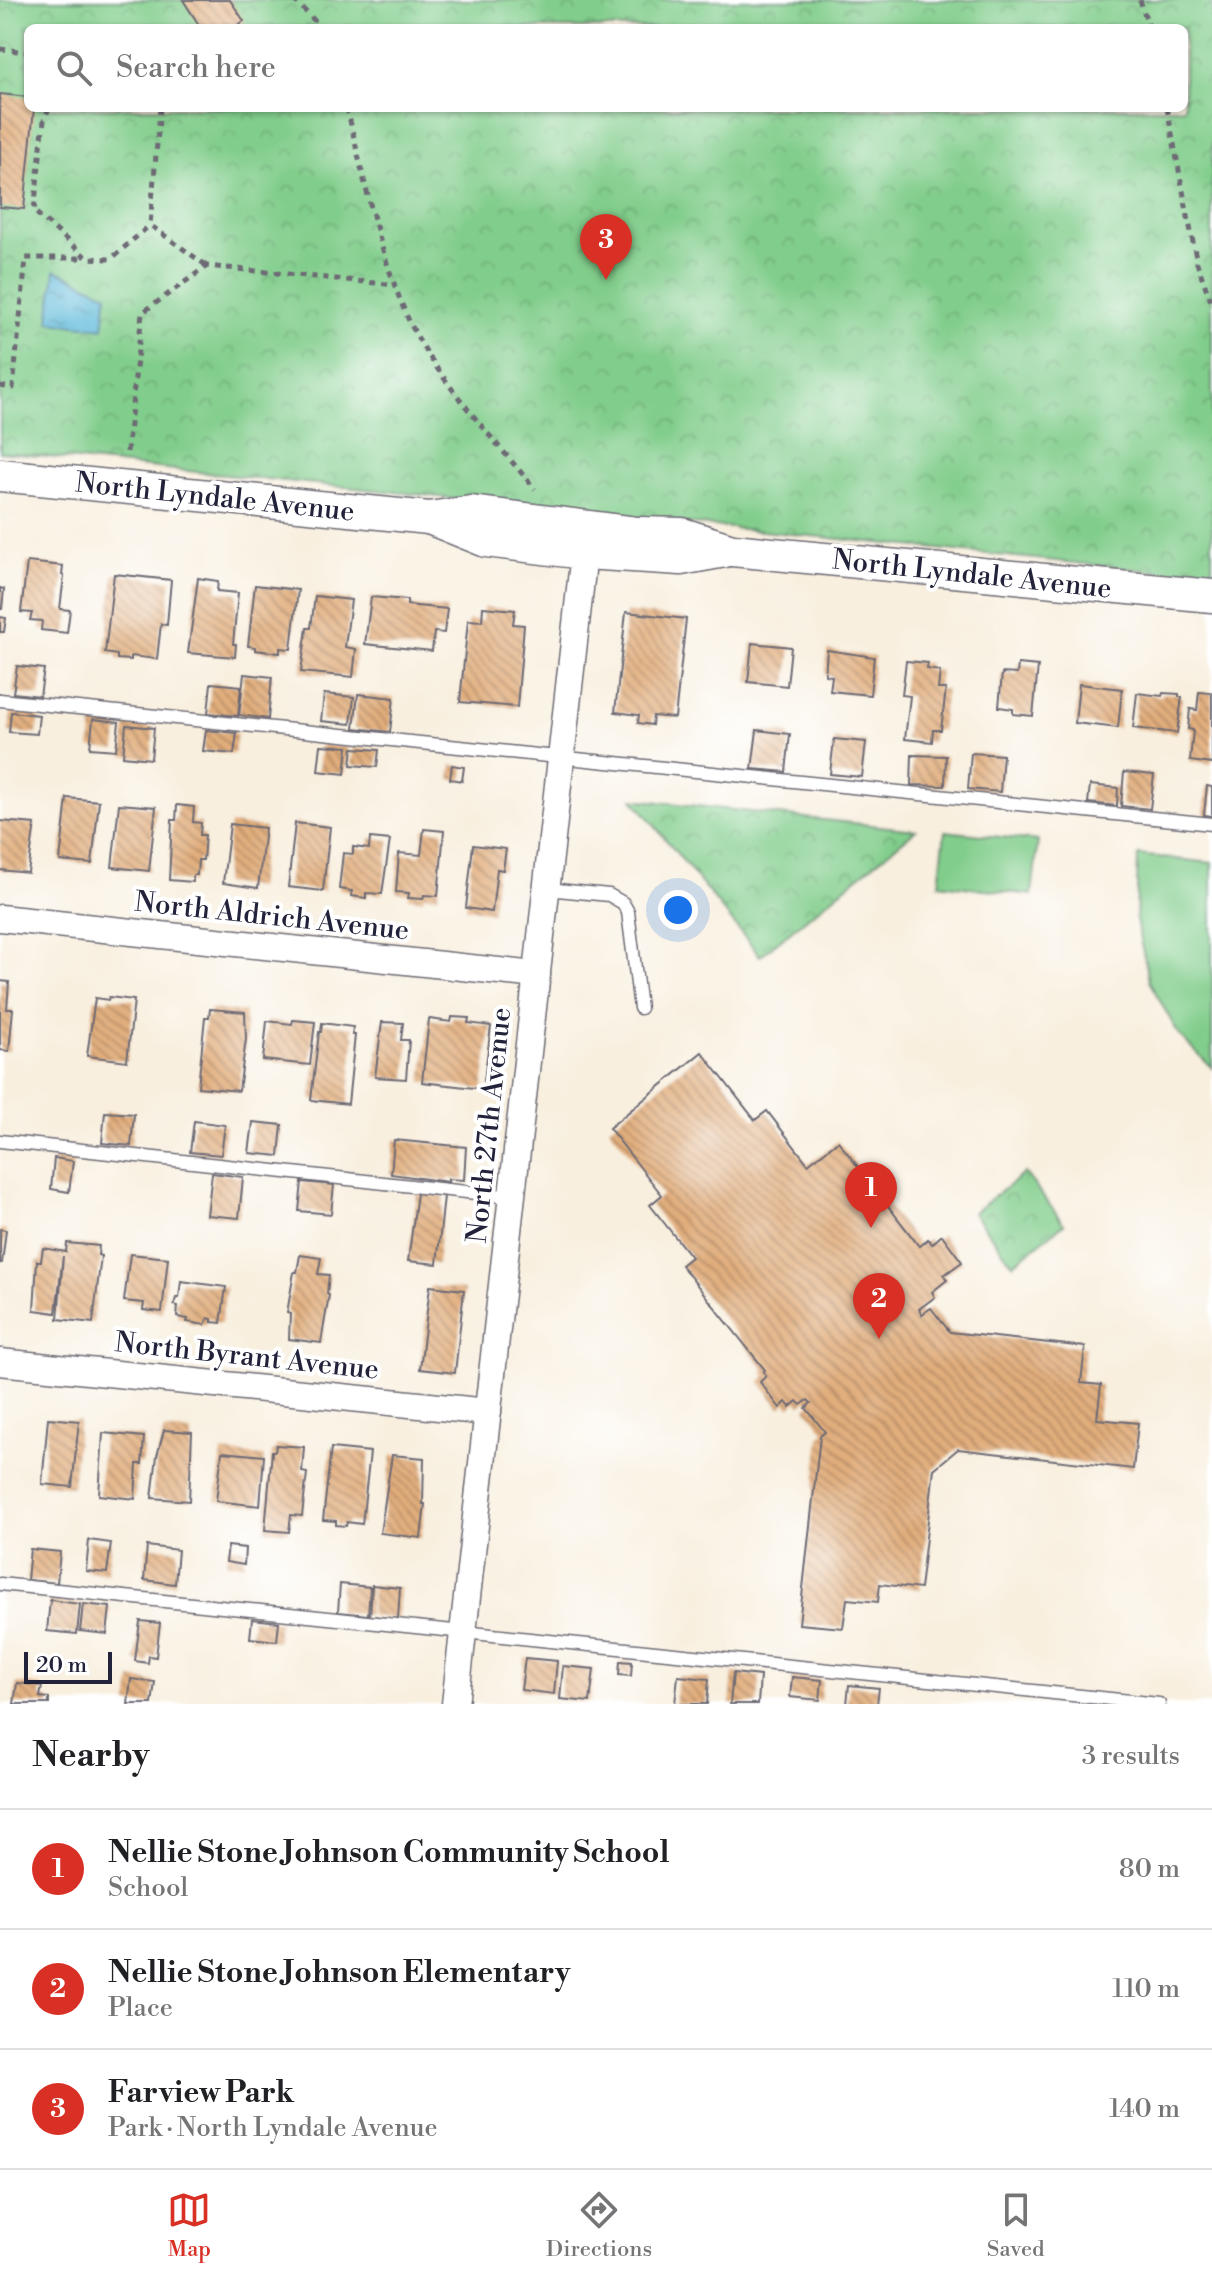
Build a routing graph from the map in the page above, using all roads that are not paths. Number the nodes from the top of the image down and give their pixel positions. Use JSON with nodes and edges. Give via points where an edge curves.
{"nodes":[{"id":1,"x":0,"y":475,"type":"edge"},
{"id":2,"x":429,"y":518,"type":"junction"},
{"id":3,"x":732,"y":550,"type":"junction"},
{"id":4,"x":584,"y":553,"type":"junction"},
{"id":5,"x":1212,"y":596,"type":"edge"},
{"id":6,"x":0,"y":700,"type":"edge"},
{"id":7,"x":562,"y":757,"type":"junction"},
{"id":8,"x":1212,"y":824,"type":"edge"},
{"id":9,"x":547,"y":889,"type":"junction"},
{"id":10,"x":0,"y":918,"type":"edge"},
{"id":11,"x":537,"y":975,"type":"junction"},
{"id":12,"x":640,"y":1008,"type":"dead end"},
{"id":13,"x":0,"y":1141,"type":"edge"},
{"id":14,"x":512,"y":1197,"type":"junction"},
{"id":15,"x":0,"y":1362,"type":"edge"},
{"id":16,"x":488,"y":1412,"type":"junction"},
{"id":17,"x":0,"y":1584,"type":"edge"},
{"id":18,"x":463,"y":1631,"type":"junction"},
{"id":19,"x":455,"y":1704,"type":"edge"},
{"id":20,"x":1159,"y":1704,"type":"edge"}],
"edges":[{"from":1,"to":2,"type":"street","name":"North Lyndale Avenue"},
{"from":2,"to":3,"type":"street","name":"North Lyndale Avenue","via":[[471,512],[682,534]]},
{"from":2,"to":4,"type":"street","name":"North Lyndale Avenue","via":[[486,541]]},
{"from":3,"to":4,"type":"street","name":"North Lyndale Avenue","via":[[681,559]]},
{"from":3,"to":5,"type":"street","name":"North Lyndale Avenue"},
{"from":4,"to":7,"type":"street","name":"North 27th Avenue"},
{"from":6,"to":7,"type":"lane"},
{"from":7,"to":8,"type":"lane"},
{"from":7,"to":9,"type":"street","name":"North 27th Avenue"},
{"from":9,"to":11,"type":"street","name":"North 27th Avenue"},
{"from":9,"to":12,"type":"lane","via":[[609,895],[623,903]]},
{"from":10,"to":11,"type":"street","name":"North Aldrich Avenue"},
{"from":11,"to":14,"type":"street","name":"North 27th Avenue"},
{"from":13,"to":14,"type":"lane"},
{"from":14,"to":16,"type":"street","name":"North 27th Avenue"},
{"from":15,"to":16,"type":"street","name":"North Byrant Avenue"},
{"from":16,"to":18,"type":"street","name":"North 27th Avenue"},
{"from":17,"to":18,"type":"lane"},
{"from":18,"to":19,"type":"street","name":"North 27th Avenue"},
{"from":18,"to":20,"type":"lane"}]}
